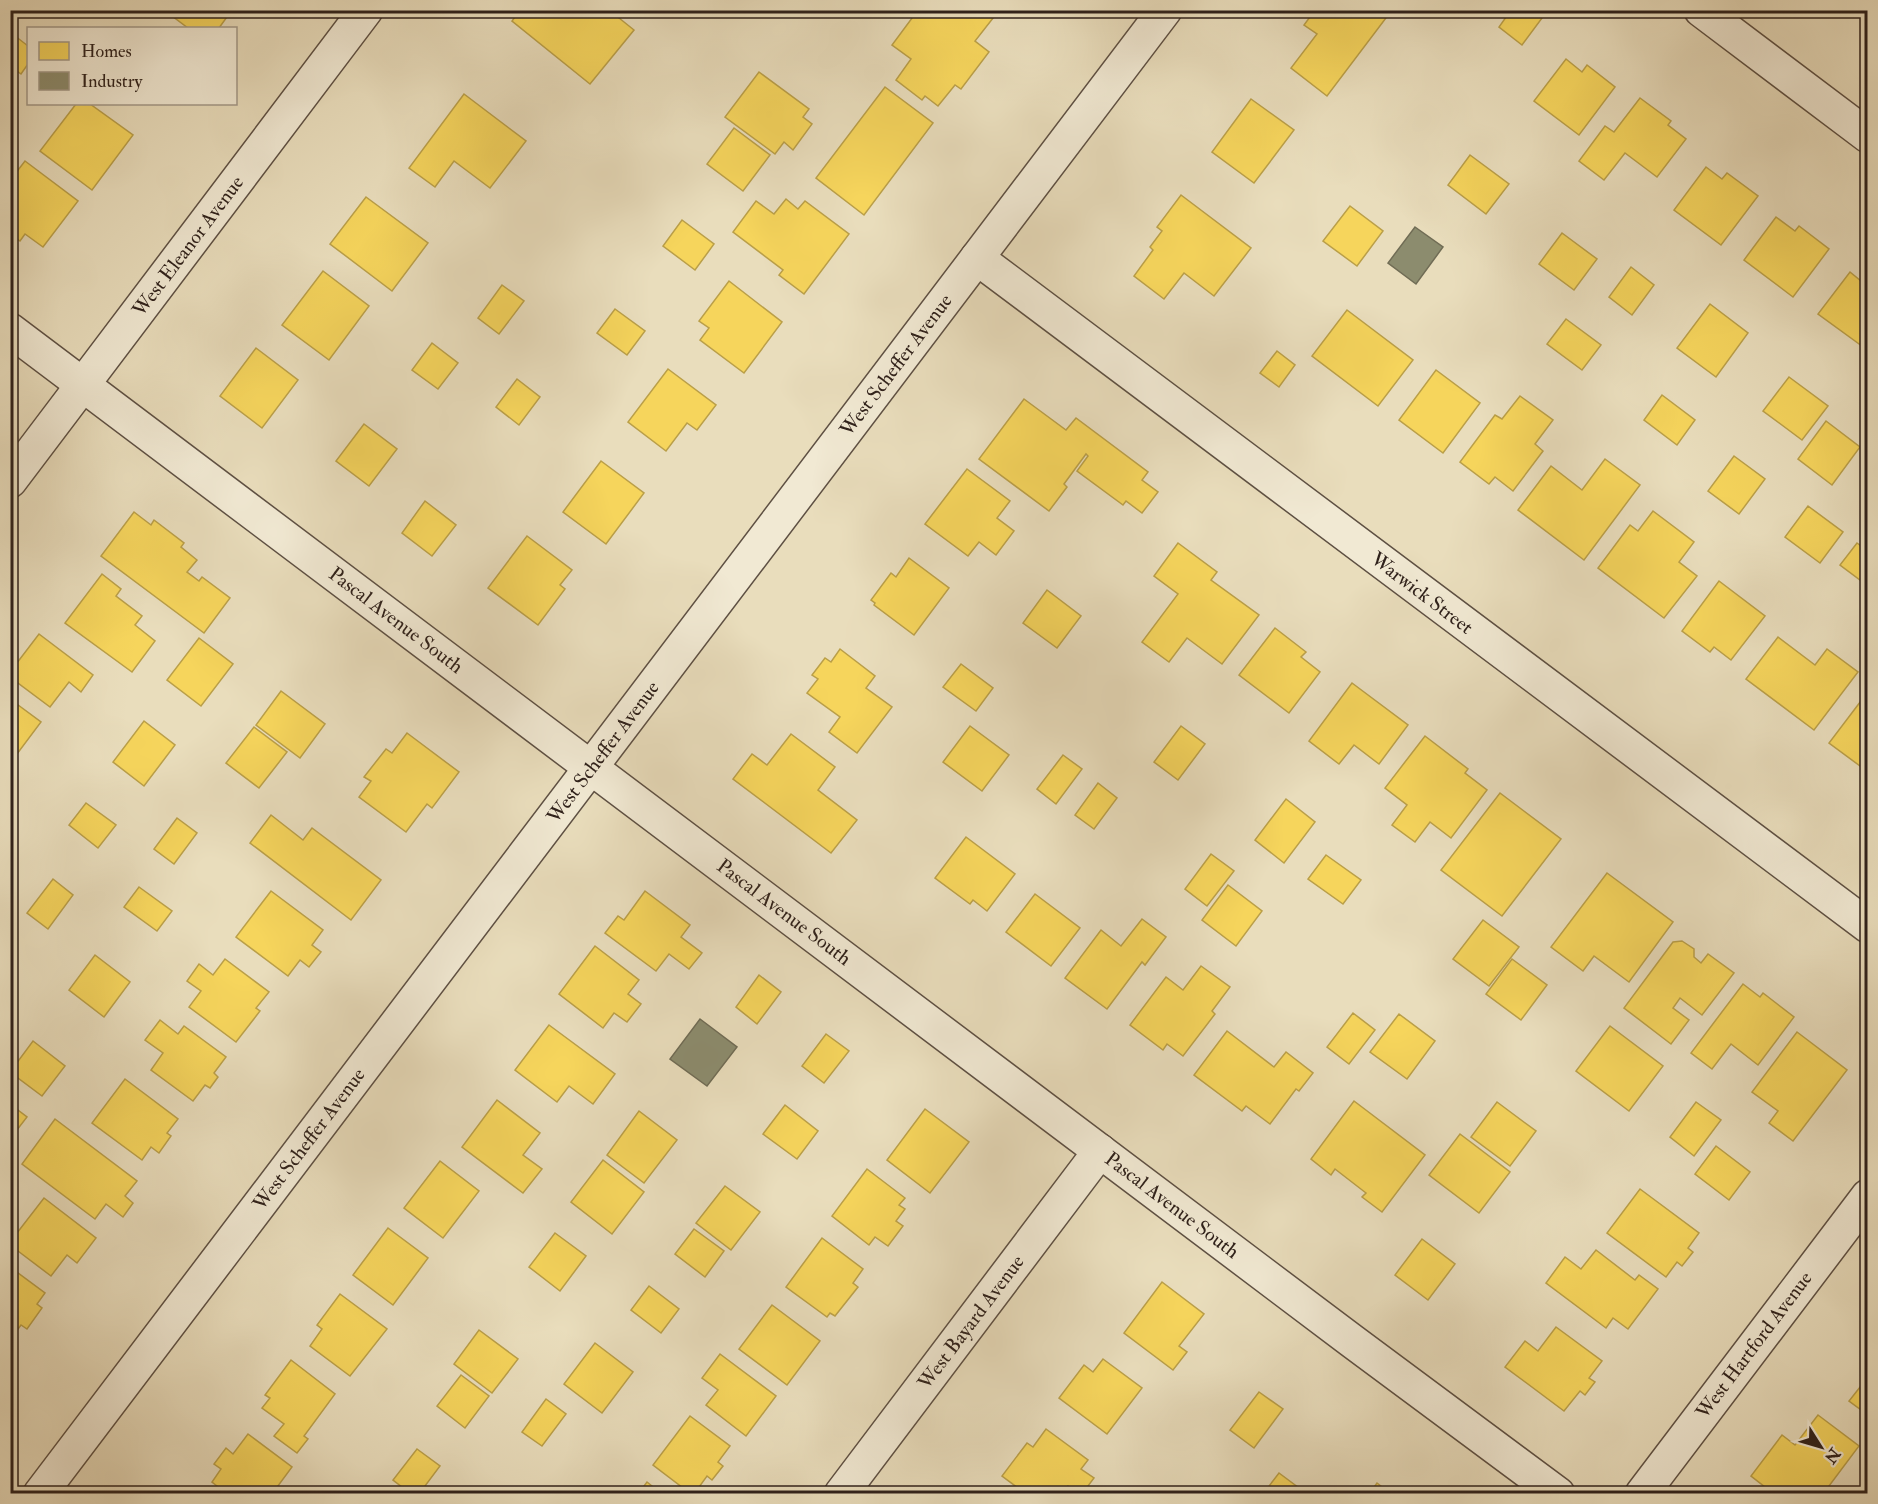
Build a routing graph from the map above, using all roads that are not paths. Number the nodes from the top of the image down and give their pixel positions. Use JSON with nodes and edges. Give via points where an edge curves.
{"nodes":[{"id":1,"x":366,"y":10,"type":"edge"},
{"id":2,"x":1165,"y":10,"type":"edge"},
{"id":3,"x":1701,"y":10,"type":"edge"},
{"id":4,"x":1868,"y":136,"type":"edge"},
{"id":5,"x":977,"y":258,"type":"junction"},
{"id":6,"x":10,"y":330,"type":"edge"},
{"id":7,"x":84,"y":385,"type":"junction"},
{"id":8,"x":10,"y":482,"type":"edge"},
{"id":9,"x":591,"y":767,"type":"junction"},
{"id":10,"x":1868,"y":926,"type":"edge"},
{"id":11,"x":1100,"y":1151,"type":"junction"},
{"id":12,"x":1868,"y":1196,"type":"edge"},
{"id":13,"x":40,"y":1494,"type":"edge"},
{"id":14,"x":841,"y":1494,"type":"edge"},
{"id":15,"x":1558,"y":1494,"type":"edge"},
{"id":16,"x":1642,"y":1494,"type":"edge"}],
"edges":[{"from":1,"to":7,"type":"street","name":"West Eleanor Avenue"},
{"from":2,"to":5,"type":"street","name":"West Scheffer Avenue"},
{"from":3,"to":4,"type":"street"},
{"from":5,"to":9,"type":"street","name":"West Scheffer Avenue"},
{"from":5,"to":10,"type":"street","name":"Warwick Street"},
{"from":6,"to":7,"type":"street","name":"Pascal Avenue South"},
{"from":7,"to":8,"type":"street","name":"West Eleanor Avenue"},
{"from":7,"to":9,"type":"street","name":"Pascal Avenue South"},
{"from":9,"to":11,"type":"street","name":"Pascal Avenue South"},
{"from":9,"to":13,"type":"street","name":"West Scheffer Avenue"},
{"from":11,"to":14,"type":"street","name":"West Bayard Avenue"},
{"from":11,"to":15,"type":"street","name":"Pascal Avenue South"},
{"from":12,"to":16,"type":"street","name":"West Hartford Avenue"}]}
